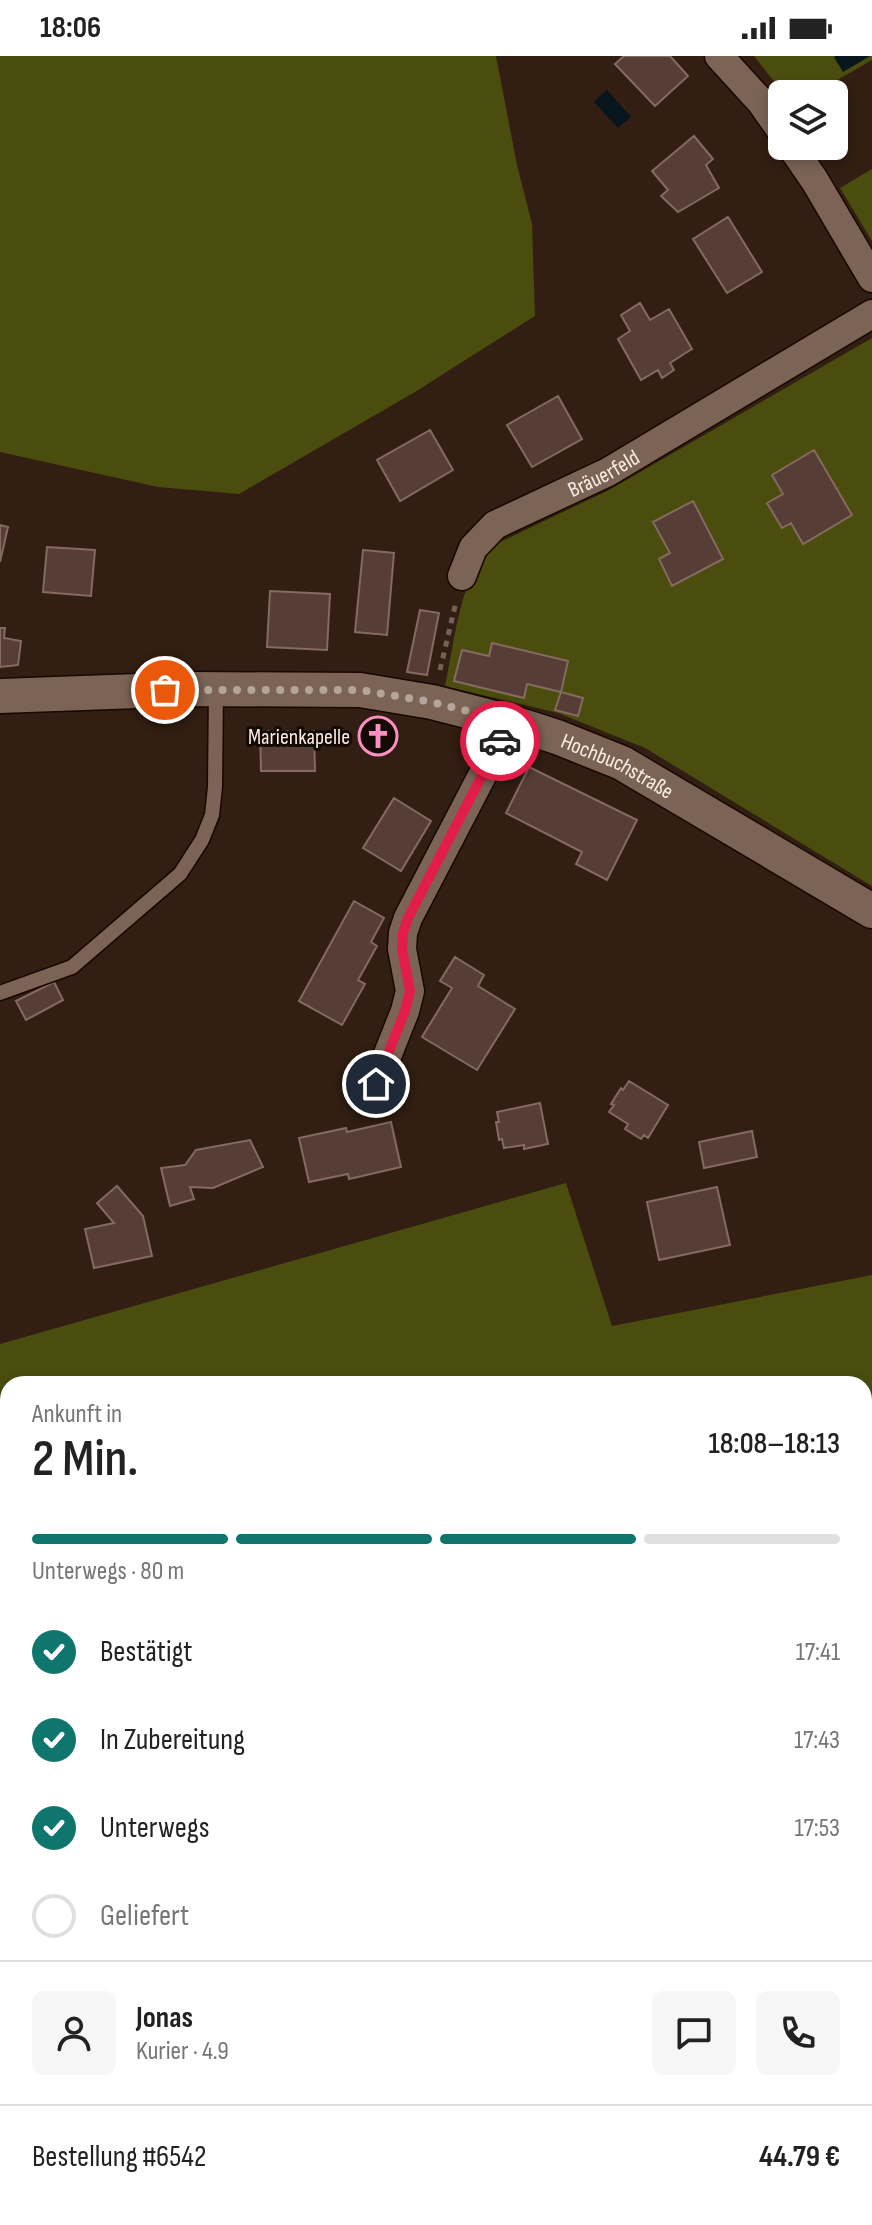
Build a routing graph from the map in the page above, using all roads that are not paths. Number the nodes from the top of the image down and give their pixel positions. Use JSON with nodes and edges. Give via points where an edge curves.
{"nodes":[{"id":1,"x":719,"y":56,"type":"edge"},
{"id":2,"x":768,"y":112,"type":"edge"},
{"id":3,"x":801,"y":160,"type":"edge"},
{"id":4,"x":872,"y":278,"type":"edge"},
{"id":5,"x":872,"y":314,"type":"edge"},
{"id":6,"x":462,"y":576,"type":"road end"},
{"id":7,"x":216,"y":689,"type":"junction"},
{"id":8,"x":0,"y":696,"type":"edge"},
{"id":9,"x":510,"y":722,"type":"junction"},
{"id":10,"x":872,"y":911,"type":"edge"},
{"id":11,"x":0,"y":993,"type":"edge"},
{"id":12,"x":376,"y":1084,"type":"dead end"}],
"edges":[{"from":1,"to":2,"type":"street"},
{"from":3,"to":4,"type":"street"},
{"from":5,"to":6,"type":"street","name":"Bräuerfeld","via":[[608,472],[495,525],[473,548]]},
{"from":7,"to":8,"type":"street","name":"Hochbuchstraße"},
{"from":7,"to":9,"type":"street","name":"Hochbuchstraße","via":[[360,690]]},
{"from":7,"to":11,"type":"lane","via":[[212,815],[180,874],[72,967]]},
{"from":9,"to":10,"type":"street","name":"Hochbuchstraße","via":[[622,763]]},
{"from":9,"to":12,"type":"street","via":[[408,918],[402,949],[410,991]]}]}
